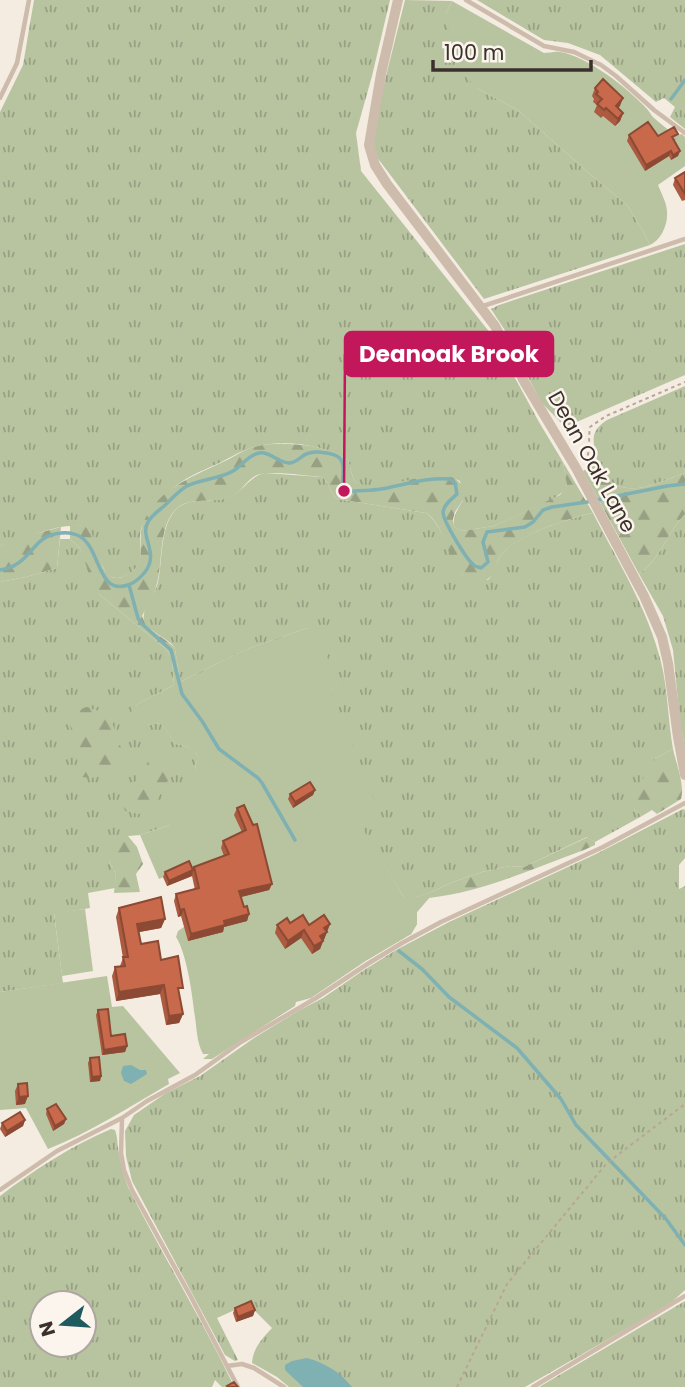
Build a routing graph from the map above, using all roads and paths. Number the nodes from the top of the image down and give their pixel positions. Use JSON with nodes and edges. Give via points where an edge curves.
{"nodes":[{"id":1,"x":29,"y":0,"type":"edge"},
{"id":2,"x":398,"y":0,"type":"edge"},
{"id":3,"x":466,"y":0,"type":"edge"},
{"id":4,"x":0,"y":98,"type":"edge"},
{"id":5,"x":685,"y":132,"type":"edge"},
{"id":6,"x":685,"y":239,"type":"edge"},
{"id":7,"x":481,"y":307,"type":"junction"},
{"id":8,"x":685,"y":382,"type":"edge"},
{"id":9,"x":576,"y":468,"type":"junction"},
{"id":10,"x":685,"y":775,"type":"edge"},
{"id":11,"x":685,"y":803,"type":"edge"},
{"id":12,"x":685,"y":1104,"type":"edge"},
{"id":13,"x":122,"y":1118,"type":"junction"},
{"id":14,"x":0,"y":1190,"type":"edge"},
{"id":15,"x":685,"y":1296,"type":"edge"},
{"id":16,"x":227,"y":1366,"type":"junction"},
{"id":17,"x":238,"y":1387,"type":"edge"},
{"id":18,"x":285,"y":1387,"type":"edge"},
{"id":19,"x":457,"y":1387,"type":"edge"},
{"id":20,"x":533,"y":1387,"type":"edge"}],
"edges":[{"from":1,"to":4,"type":"lane","via":[[17,63]]},
{"from":2,"to":7,"type":"street","name":"Dean Oak Lane","via":[[369,145],[387,184]]},
{"from":3,"to":5,"type":"lane","via":[[544,46],[574,52],[601,65]]},
{"from":6,"to":7,"type":"lane"},
{"from":7,"to":9,"type":"street","name":"Dean Oak Lane"},
{"from":8,"to":9,"type":"path","via":[[590,427],[589,455]]},
{"from":9,"to":10,"type":"street","name":"Dean Oak Lane","via":[[662,637]]},
{"from":11,"to":13,"type":"lane","via":[[402,943]]},
{"from":12,"to":19,"type":"path","via":[[607,1163],[507,1284]]},
{"from":13,"to":14,"type":"lane","via":[[57,1151]]},
{"from":13,"to":16,"type":"lane","via":[[121,1153],[132,1190]]},
{"from":15,"to":20,"type":"lane"},
{"from":16,"to":17,"type":"lane"},
{"from":16,"to":18,"type":"lane","via":[[254,1368]]}]}
